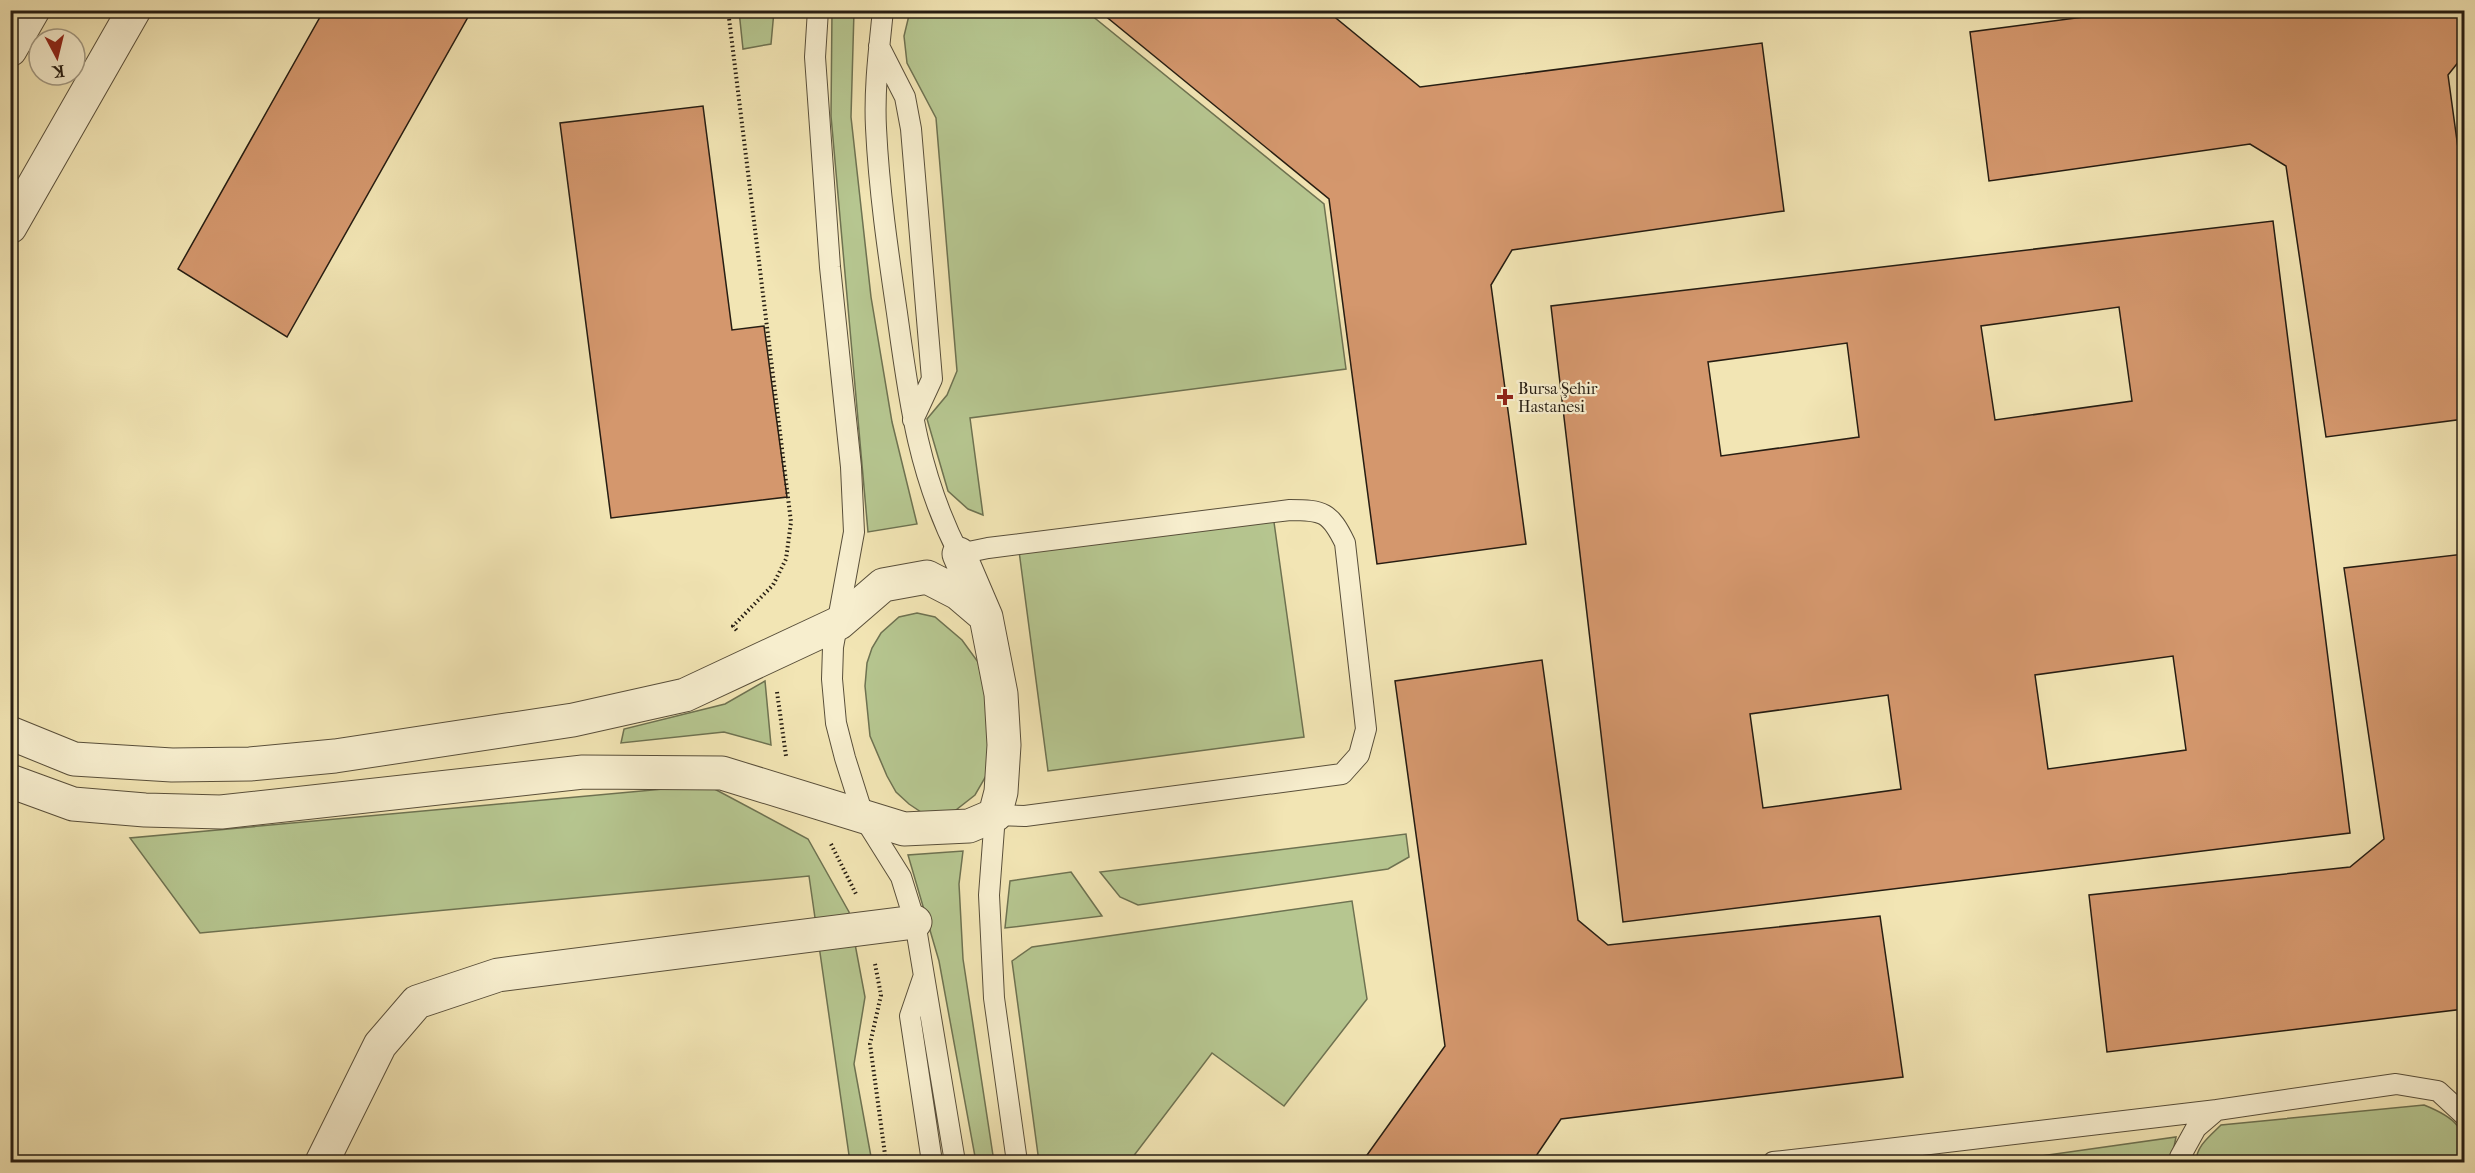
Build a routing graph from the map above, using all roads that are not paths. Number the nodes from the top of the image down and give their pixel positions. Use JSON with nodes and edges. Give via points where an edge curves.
{"nodes":[{"id":1,"x":33,"y":10,"type":"edge"},
{"id":2,"x":134,"y":10,"type":"edge"},
{"id":3,"x":818,"y":10,"type":"edge"},
{"id":4,"x":883,"y":10,"type":"edge"},
{"id":5,"x":879,"y":46,"type":"junction"},
{"id":6,"x":10,"y":50,"type":"edge"},
{"id":7,"x":10,"y":227,"type":"edge"},
{"id":8,"x":913,"y":420,"type":"junction"},
{"id":9,"x":959,"y":554,"type":"junction"},
{"id":10,"x":986,"y":617,"type":"junction"},
{"id":11,"x":839,"y":623,"type":"junction"},
{"id":12,"x":10,"y":733,"type":"edge"},
{"id":13,"x":10,"y":781,"type":"edge"},
{"id":14,"x":995,"y":815,"type":"junction"},
{"id":15,"x":864,"y":818,"type":"junction"},
{"id":16,"x":915,"y":922,"type":"junction"},
{"id":17,"x":924,"y":976,"type":"junction"},
{"id":18,"x":2217,"y":1110,"type":"junction"},
{"id":19,"x":2464,"y":1114,"type":"edge"},
{"id":20,"x":1854,"y":1153,"type":"junction"},
{"id":21,"x":322,"y":1162,"type":"edge"},
{"id":22,"x":932,"y":1162,"type":"edge"},
{"id":23,"x":956,"y":1162,"type":"edge"},
{"id":24,"x":1017,"y":1162,"type":"edge"},
{"id":25,"x":1773,"y":1162,"type":"edge"},
{"id":26,"x":1872,"y":1162,"type":"edge"},
{"id":27,"x":2180,"y":1162,"type":"edge"}],
"edges":[{"from":1,"to":6,"type":"street"},
{"from":2,"to":7,"type":"street"},
{"from":3,"to":11,"type":"lane","via":[[816,69],[854,532]]},
{"from":4,"to":5,"type":"lane"},
{"from":5,"to":8,"type":"lane","via":[[876,129],[888,250]]},
{"from":5,"to":8,"type":"lane","via":[[905,97],[911,129],[932,379]]},
{"from":8,"to":9,"type":"lane","via":[[926,476]]},
{"from":9,"to":10,"type":"street"},
{"from":9,"to":14,"type":"lane","via":[[1290,510],[1318,510],[1336,524],[1345,543],[1366,729],[1359,755],[1342,774],[1025,816]]},
{"from":10,"to":11,"type":"street","via":[[958,592],[927,577],[883,585]]},
{"from":10,"to":14,"type":"street","via":[[1001,694],[1004,745]]},
{"from":11,"to":12,"type":"street","via":[[686,695],[573,720],[324,757],[250,764],[172,765],[74,759]]},
{"from":11,"to":15,"type":"lane","via":[[832,679],[836,723]]},
{"from":13,"to":15,"type":"street","via":[[73,804],[221,812],[583,772],[722,773]]},
{"from":14,"to":15,"type":"street","via":[[969,826],[934,829],[904,829]]},
{"from":14,"to":24,"type":"lane","via":[[989,895],[994,998]]},
{"from":15,"to":16,"type":"lane","via":[[901,877]]},
{"from":16,"to":17,"type":"lane"},
{"from":16,"to":21,"type":"street","via":[[498,975],[417,1002],[380,1045]]},
{"from":17,"to":22,"type":"lane","via":[[910,1016]]},
{"from":17,"to":23,"type":"lane"},
{"from":18,"to":19,"type":"lane","via":[[2396,1084],[2438,1091]]},
{"from":18,"to":20,"type":"lane"},
{"from":18,"to":27,"type":"lane","via":[[2196,1128]]},
{"from":20,"to":25,"type":"lane"},
{"from":20,"to":26,"type":"lane"}]}
